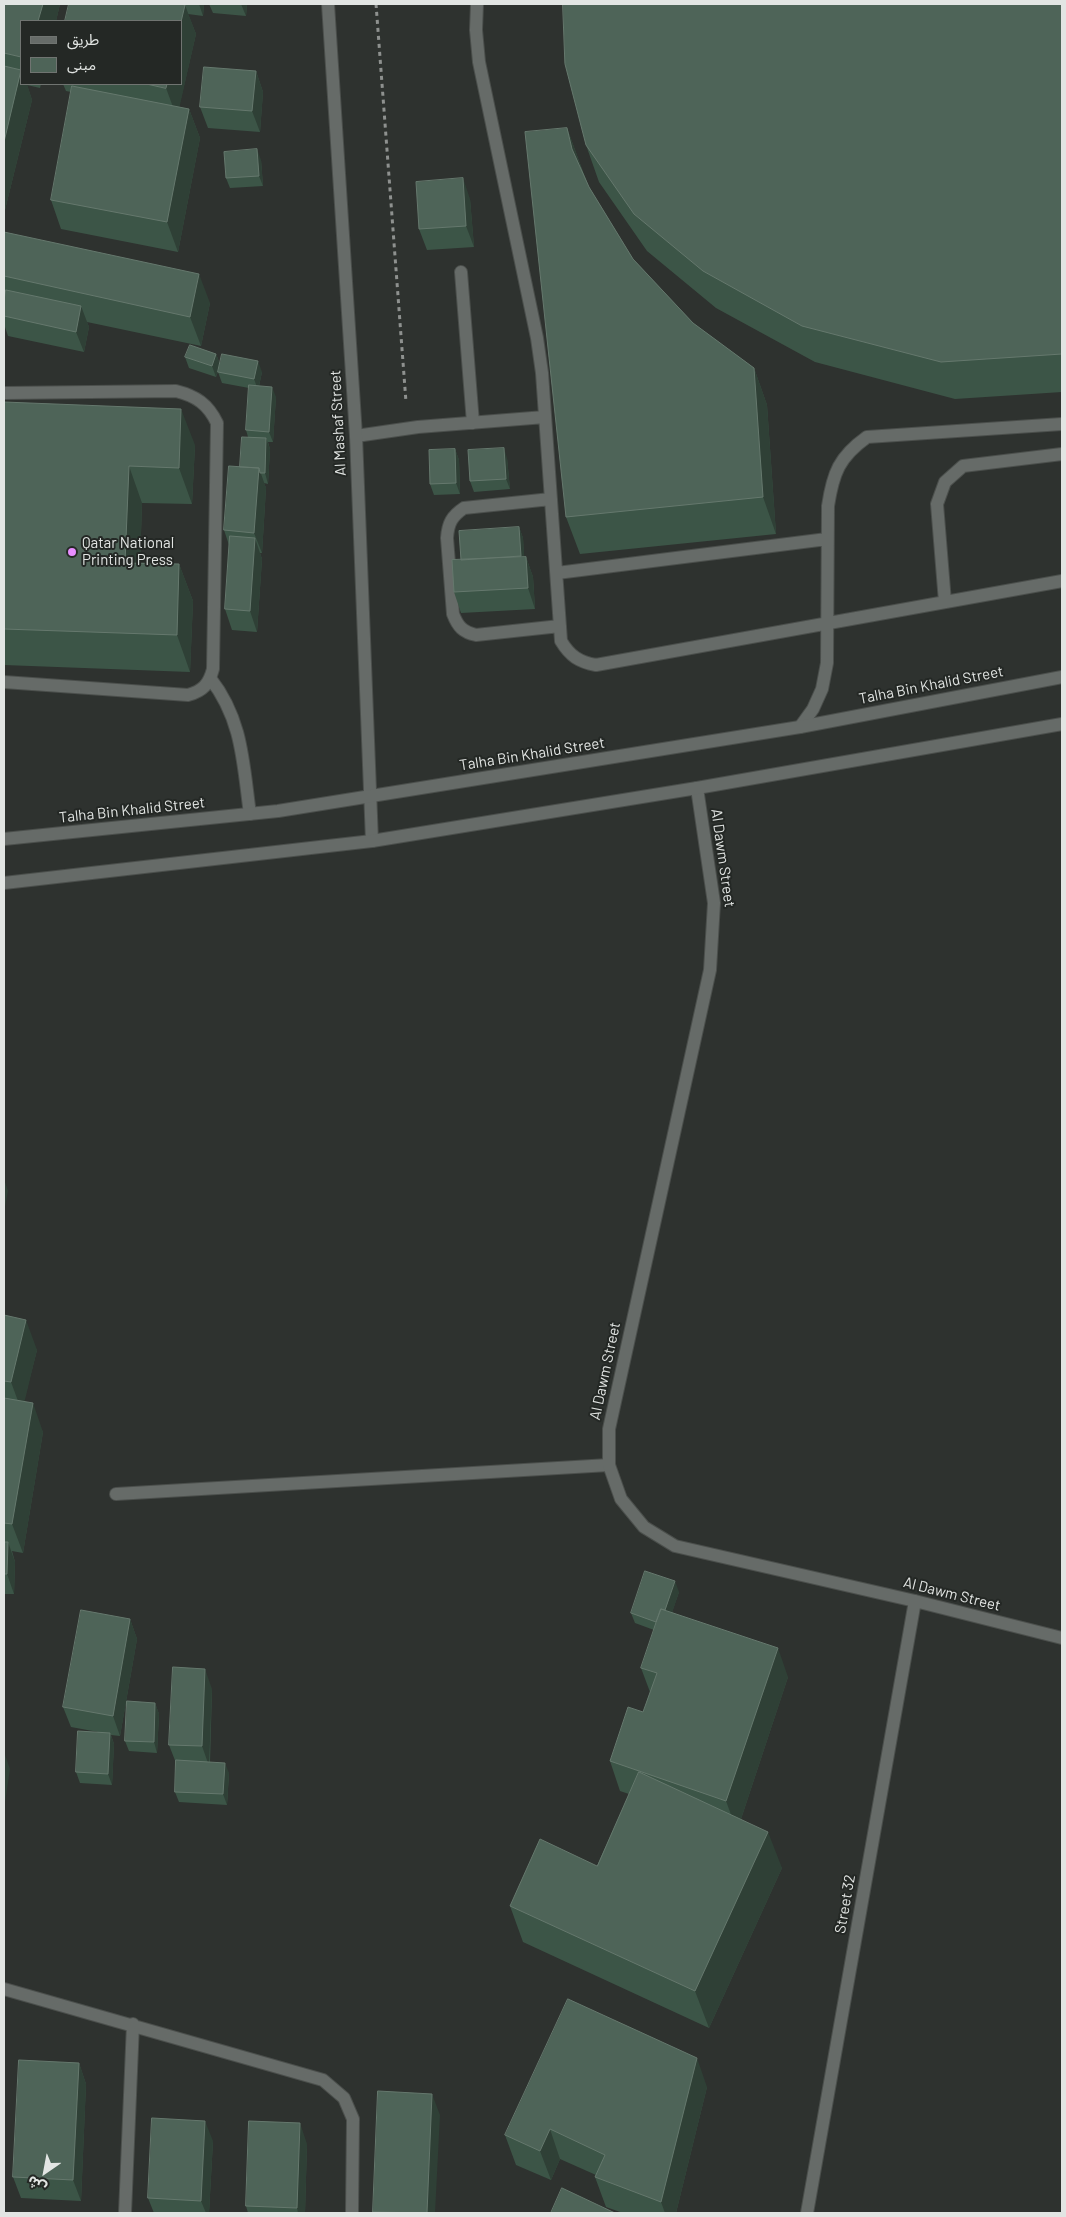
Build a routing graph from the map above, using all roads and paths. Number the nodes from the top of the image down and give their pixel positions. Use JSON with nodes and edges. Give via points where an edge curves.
{"nodes":[{"id":1,"x":328,"y":4,"type":"edge"},
{"id":2,"x":376,"y":4,"type":"edge"},
{"id":3,"x":478,"y":4,"type":"edge"},
{"id":4,"x":461,"y":272,"type":"dead end"},
{"id":5,"x":4,"y":393,"type":"edge"},
{"id":6,"x":545,"y":417,"type":"junction"},
{"id":7,"x":473,"y":423,"type":"junction"},
{"id":8,"x":1062,"y":424,"type":"edge"},
{"id":9,"x":408,"y":429,"type":"junction"},
{"id":10,"x":356,"y":436,"type":"junction"},
{"id":11,"x":1062,"y":454,"type":"edge"},
{"id":12,"x":552,"y":499,"type":"junction"},
{"id":13,"x":827,"y":539,"type":"junction"},
{"id":14,"x":557,"y":573,"type":"junction"},
{"id":15,"x":1062,"y":581,"type":"edge"},
{"id":16,"x":945,"y":602,"type":"junction"},
{"id":17,"x":826,"y":623,"type":"junction"},
{"id":18,"x":560,"y":626,"type":"junction"},
{"id":19,"x":1062,"y":677,"type":"edge"},
{"id":20,"x":210,"y":678,"type":"junction"},
{"id":21,"x":4,"y":682,"type":"edge"},
{"id":22,"x":1062,"y":724,"type":"edge"},
{"id":23,"x":800,"y":726,"type":"junction"},
{"id":24,"x":697,"y":788,"type":"junction"},
{"id":25,"x":371,"y":796,"type":"junction"},
{"id":26,"x":250,"y":814,"type":"junction"},
{"id":27,"x":4,"y":839,"type":"edge"},
{"id":28,"x":372,"y":841,"type":"junction"},
{"id":29,"x":4,"y":883,"type":"edge"},
{"id":30,"x":609,"y":1465,"type":"junction"},
{"id":31,"x":116,"y":1494,"type":"dead end"},
{"id":32,"x":915,"y":1601,"type":"junction"},
{"id":33,"x":1062,"y":1638,"type":"edge"},
{"id":34,"x":4,"y":1989,"type":"edge"},
{"id":35,"x":133,"y":2024,"type":"junction"},
{"id":36,"x":125,"y":2213,"type":"edge"},
{"id":37,"x":352,"y":2213,"type":"edge"},
{"id":38,"x":807,"y":2213,"type":"edge"}],
"edges":[{"from":1,"to":10,"type":"street","name":"Al Mashaf Street"},
{"from":2,"to":9,"type":"path"},
{"from":3,"to":6,"type":"street","via":[[479,62],[537,338]]},
{"from":4,"to":7,"type":"street"},
{"from":5,"to":20,"type":"street","via":[[176,391],[200,400],[211,411],[217,423]]},
{"from":6,"to":7,"type":"street"},
{"from":6,"to":12,"type":"street"},
{"from":7,"to":9,"type":"street"},
{"from":8,"to":13,"type":"street","via":[[867,437],[851,448],[838,466],[831,484]]},
{"from":9,"to":10,"type":"street"},
{"from":10,"to":25,"type":"street","name":"Al Mashaf Street"},
{"from":11,"to":16,"type":"street","via":[[963,466],[946,482],[937,504]]},
{"from":12,"to":14,"type":"street"},
{"from":12,"to":18,"type":"street","via":[[464,508],[448,525],[447,538],[454,614],[457,624],[466,632],[476,635]]},
{"from":13,"to":14,"type":"street"},
{"from":13,"to":17,"type":"street"},
{"from":14,"to":18,"type":"street"},
{"from":15,"to":16,"type":"street"},
{"from":16,"to":17,"type":"street"},
{"from":17,"to":18,"type":"street","via":[[596,664],[582,662],[569,654],[562,641]]},
{"from":17,"to":23,"type":"street","via":[[827,663],[822,689]]},
{"from":19,"to":23,"type":"street","name":"Talha Bin Khalid Street"},
{"from":20,"to":21,"type":"street","via":[[198,692],[188,695]]},
{"from":20,"to":26,"type":"street","via":[[223,694],[239,732]]},
{"from":22,"to":24,"type":"street"},
{"from":23,"to":25,"type":"street","name":"Talha Bin Khalid Street"},
{"from":24,"to":28,"type":"street"},
{"from":24,"to":30,"type":"street","name":"Al Dawm Street","via":[[714,903],[710,970],[609,1429]]},
{"from":25,"to":26,"type":"street","name":"Talha Bin Khalid Street"},
{"from":25,"to":28,"type":"street","name":"Al Mashaf Street"},
{"from":26,"to":27,"type":"street","name":"Talha Bin Khalid Street"},
{"from":28,"to":29,"type":"street"},
{"from":30,"to":31,"type":"street"},
{"from":30,"to":32,"type":"street","name":"Al Dawm Street","via":[[621,1498],[644,1527],[675,1546]]},
{"from":32,"to":33,"type":"street","name":"Al Dawm Street"},
{"from":32,"to":38,"type":"street","name":"Street 32"},
{"from":34,"to":35,"type":"street"},
{"from":35,"to":36,"type":"street"},
{"from":35,"to":37,"type":"street","via":[[323,2080],[344,2098],[353,2119]]}]}
